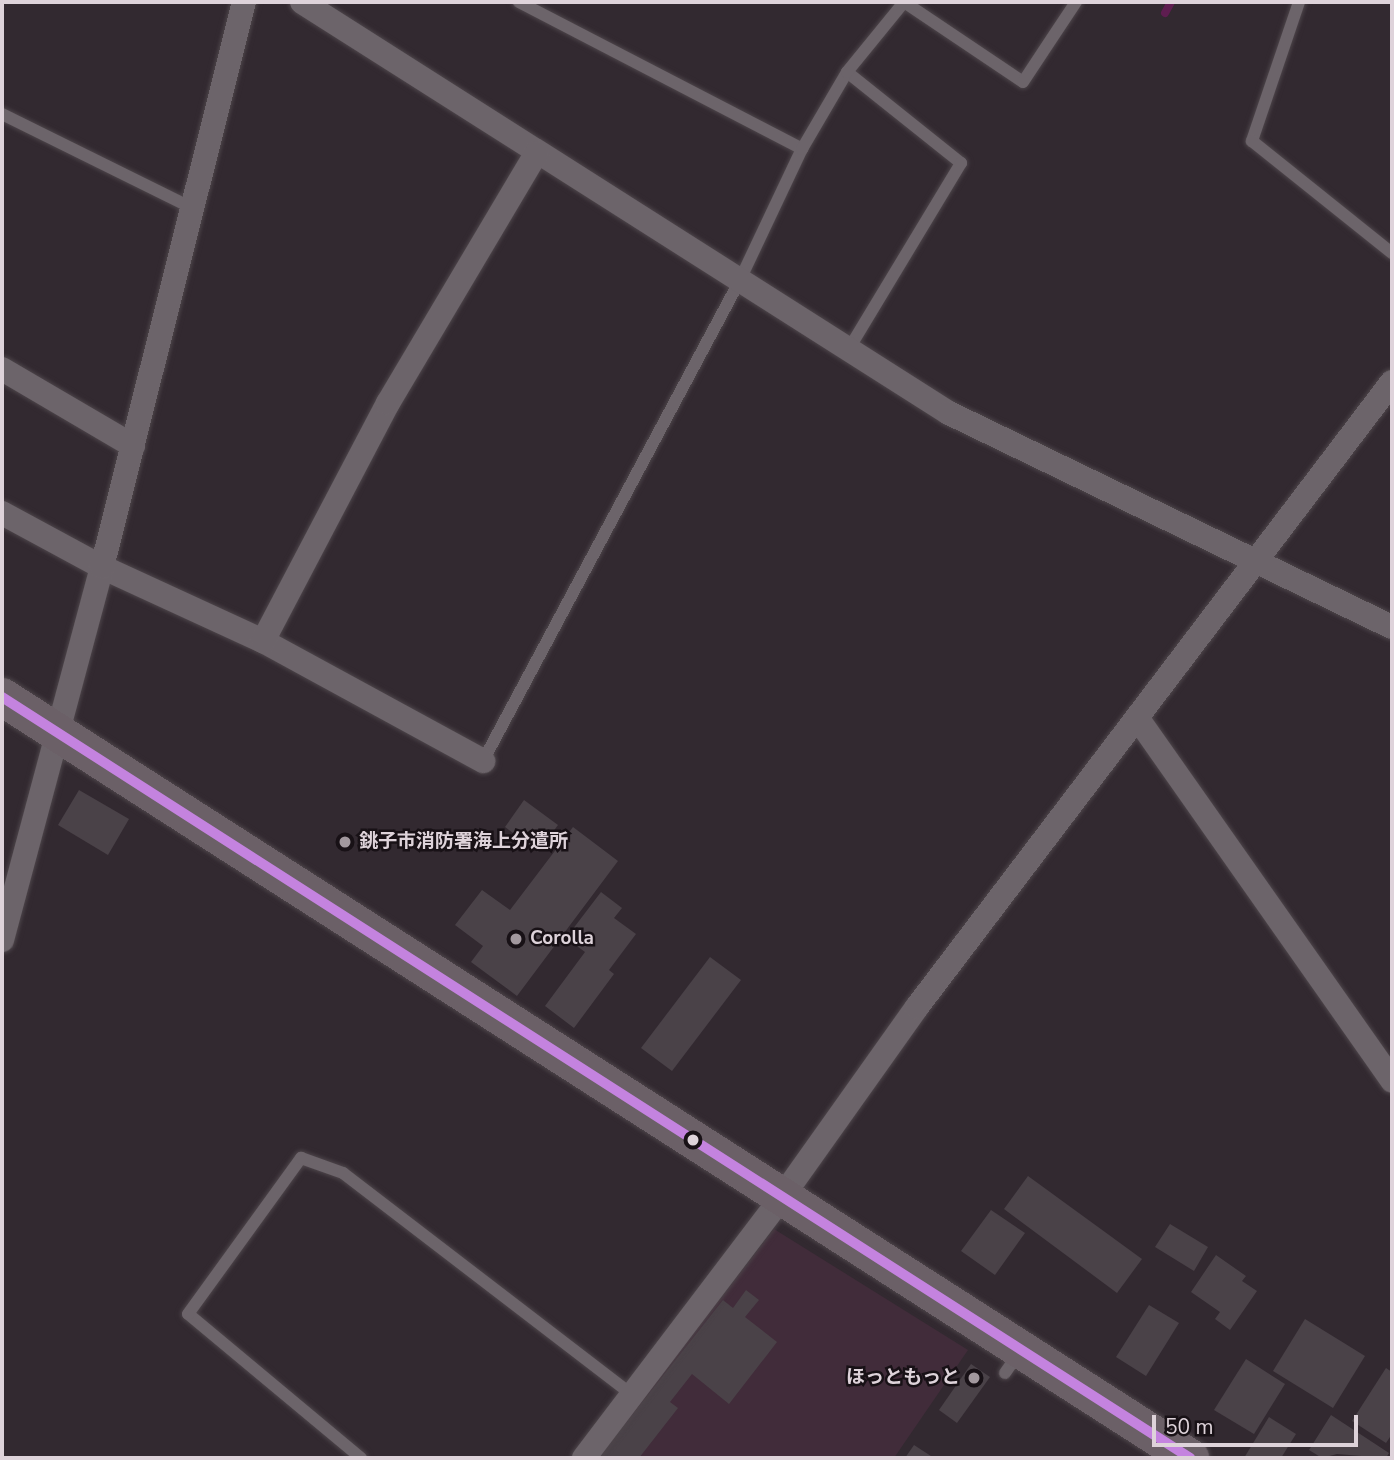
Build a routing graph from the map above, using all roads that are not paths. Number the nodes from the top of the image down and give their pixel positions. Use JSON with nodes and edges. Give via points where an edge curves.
{"nodes":[{"id":1,"x":244,"y":2,"type":"edge"},
{"id":2,"x":302,"y":2,"type":"edge"},
{"id":3,"x":519,"y":2,"type":"edge"},
{"id":4,"x":1076,"y":2,"type":"edge"},
{"id":5,"x":1299,"y":2,"type":"edge"},
{"id":6,"x":847,"y":72,"type":"junction"},
{"id":7,"x":2,"y":114,"type":"edge"},
{"id":8,"x":802,"y":149,"type":"junction"},
{"id":9,"x":536,"y":153,"type":"junction"},
{"id":10,"x":192,"y":208,"type":"junction"},
{"id":11,"x":1392,"y":253,"type":"edge"},
{"id":12,"x":738,"y":282,"type":"junction"},
{"id":13,"x":848,"y":350,"type":"junction"},
{"id":14,"x":2,"y":369,"type":"edge"},
{"id":15,"x":1392,"y":382,"type":"edge"},
{"id":16,"x":133,"y":446,"type":"junction"},
{"id":17,"x":2,"y":513,"type":"edge"},
{"id":18,"x":1259,"y":560,"type":"junction"},
{"id":19,"x":102,"y":567,"type":"junction"},
{"id":20,"x":1392,"y":627,"type":"edge"},
{"id":21,"x":263,"y":641,"type":"junction"},
{"id":22,"x":2,"y":697,"type":"edge"},
{"id":23,"x":1138,"y":719,"type":"junction"},
{"id":24,"x":60,"y":730,"type":"junction"},
{"id":25,"x":483,"y":761,"type":"joint"},
{"id":26,"x":2,"y":940,"type":"edge"},
{"id":27,"x":1392,"y":1081,"type":"edge"},
{"id":28,"x":782,"y":1197,"type":"junction"},
{"id":29,"x":632,"y":1395,"type":"junction"},
{"id":30,"x":361,"y":1458,"type":"edge"},
{"id":31,"x":584,"y":1458,"type":"edge"},
{"id":32,"x":1189,"y":1458,"type":"edge"}],
"edges":[{"from":1,"to":10,"type":"street"},
{"from":2,"to":9,"type":"street"},
{"from":3,"to":8,"type":"lane"},
{"from":4,"to":6,"type":"lane","via":[[1023,82],[904,2]]},
{"from":5,"to":11,"type":"lane","via":[[1252,141]]},
{"from":6,"to":8,"type":"lane"},
{"from":6,"to":13,"type":"lane","via":[[961,163]]},
{"from":7,"to":10,"type":"lane"},
{"from":8,"to":12,"type":"lane"},
{"from":9,"to":12,"type":"street"},
{"from":9,"to":21,"type":"street","via":[[388,403]]},
{"from":10,"to":16,"type":"street"},
{"from":12,"to":13,"type":"street"},
{"from":12,"to":25,"type":"lane"},
{"from":13,"to":18,"type":"street","via":[[950,413]]},
{"from":14,"to":16,"type":"street"},
{"from":15,"to":18,"type":"street"},
{"from":16,"to":19,"type":"street"},
{"from":17,"to":19,"type":"street"},
{"from":18,"to":20,"type":"street"},
{"from":18,"to":23,"type":"street"},
{"from":19,"to":21,"type":"street"},
{"from":19,"to":24,"type":"street"},
{"from":21,"to":25,"type":"street"},
{"from":22,"to":24,"type":"highway"},
{"from":23,"to":27,"type":"street"},
{"from":23,"to":28,"type":"street","via":[[918,1007]]},
{"from":24,"to":26,"type":"street"},
{"from":24,"to":28,"type":"highway"},
{"from":28,"to":29,"type":"street"},
{"from":28,"to":32,"type":"highway","via":[[1013,1361]]},
{"from":29,"to":30,"type":"lane","via":[[343,1173],[301,1158],[188,1314]]},
{"from":29,"to":31,"type":"street"}]}
